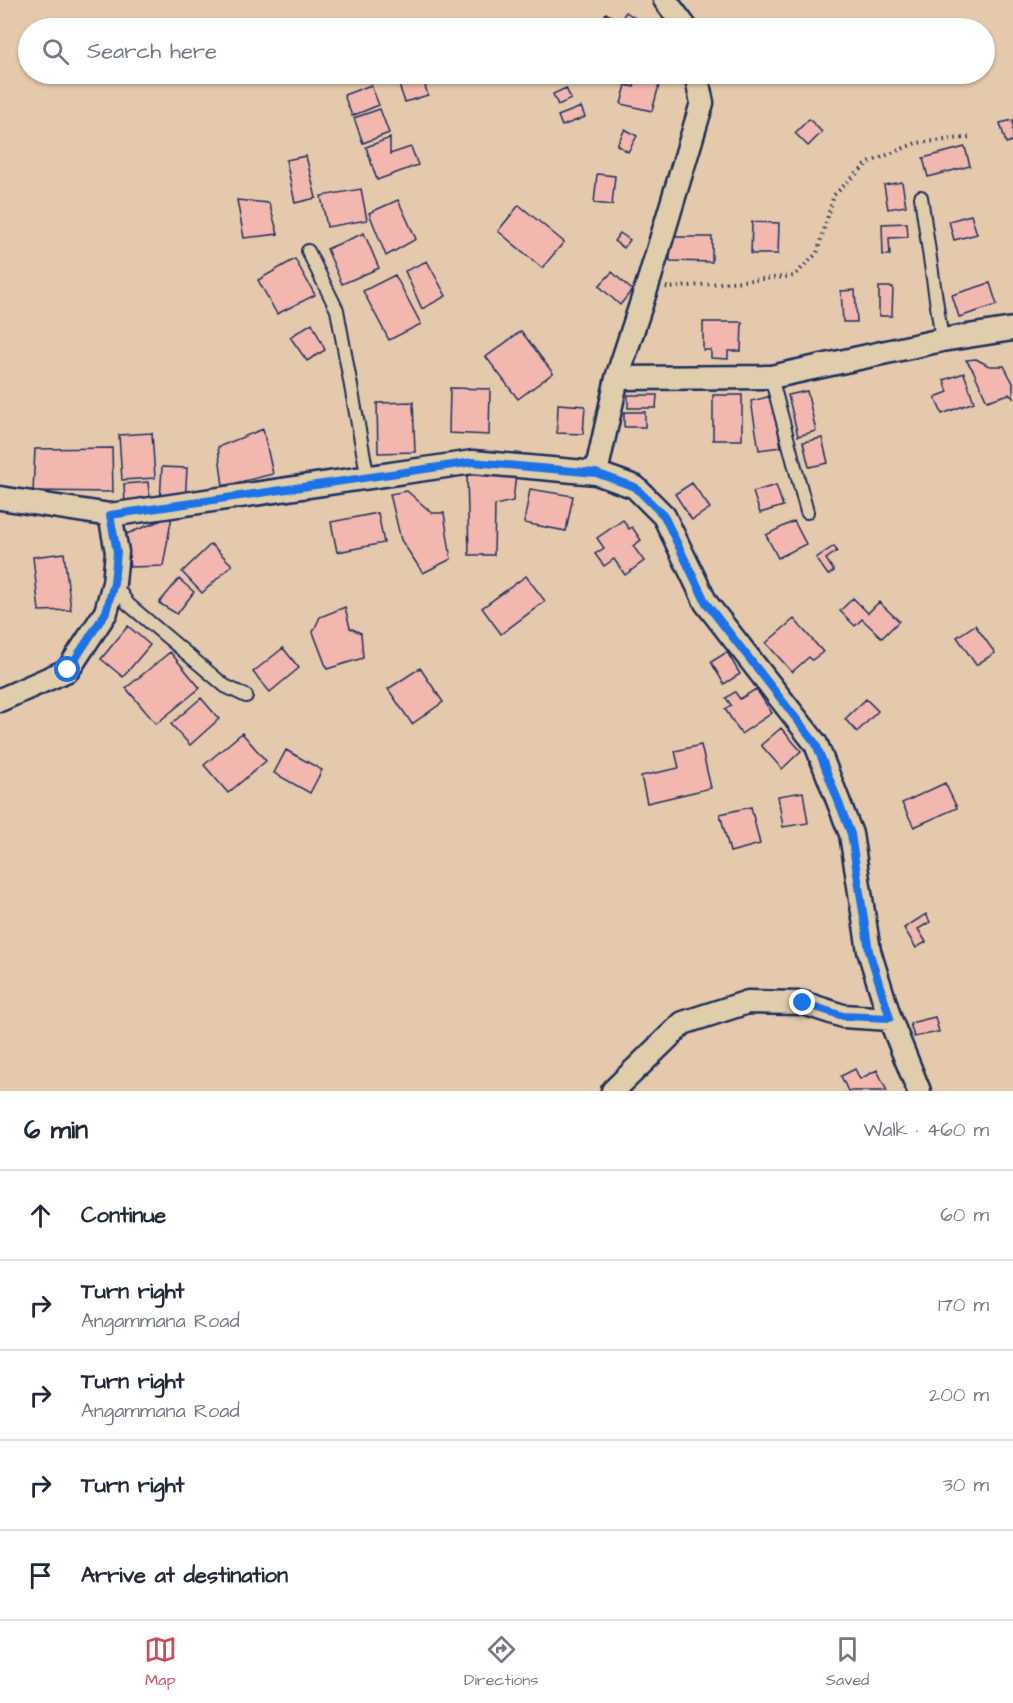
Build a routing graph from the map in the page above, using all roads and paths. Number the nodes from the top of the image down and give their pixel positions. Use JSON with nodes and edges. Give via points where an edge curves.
{"nodes":[{"id":1,"x":665,"y":0,"type":"edge"},
{"id":2,"x":678,"y":18,"type":"edge"},
{"id":3,"x":698,"y":84,"type":"edge"},
{"id":4,"x":972,"y":137,"type":"dead end"},
{"id":5,"x":921,"y":197,"type":"dead end"},
{"id":6,"x":308,"y":251,"type":"dead end"},
{"id":7,"x":651,"y":277,"type":"junction"},
{"id":8,"x":1013,"y":329,"type":"edge"},
{"id":9,"x":942,"y":340,"type":"junction"},
{"id":10,"x":771,"y":377,"type":"junction"},
{"id":11,"x":617,"y":378,"type":"junction"},
{"id":12,"x":596,"y":473,"type":"junction"},
{"id":13,"x":368,"y":478,"type":"junction"},
{"id":14,"x":0,"y":498,"type":"edge"},
{"id":15,"x":807,"y":512,"type":"dead end"},
{"id":16,"x":110,"y":515,"type":"junction"},
{"id":17,"x":114,"y":583,"type":"junction"},
{"id":18,"x":246,"y":696,"type":"dead end"},
{"id":19,"x":0,"y":700,"type":"edge"},
{"id":20,"x":890,"y":1018,"type":"junction"},
{"id":21,"x":613,"y":1091,"type":"edge"},
{"id":22,"x":919,"y":1091,"type":"edge"}],
"edges":[{"from":1,"to":2,"type":"street"},
{"from":3,"to":7,"type":"street","via":[[702,103]]},
{"from":4,"to":7,"type":"path","via":[[916,143],[868,163],[834,195],[817,253],[794,276],[669,288]]},
{"from":5,"to":9,"type":"lane"},
{"from":6,"to":13,"type":"lane","via":[[337,310]]},
{"from":7,"to":11,"type":"street"},
{"from":8,"to":9,"type":"street"},
{"from":9,"to":10,"type":"street"},
{"from":10,"to":11,"type":"street"},
{"from":10,"to":15,"type":"lane"},
{"from":11,"to":12,"type":"street"},
{"from":12,"to":13,"type":"street","via":[[473,462]]},
{"from":12,"to":20,"type":"street","via":[[635,487],[664,516],[706,603],[816,744],[851,834],[869,951]]},
{"from":13,"to":16,"type":"street"},
{"from":14,"to":16,"type":"street"},
{"from":16,"to":17,"type":"street","via":[[117,552]]},
{"from":17,"to":18,"type":"lane","via":[[128,604],[225,686]]},
{"from":17,"to":19,"type":"street","via":[[106,612],[68,670]]},
{"from":20,"to":21,"type":"street","via":[[843,1016],[803,1003],[748,1002],[683,1023]]},
{"from":20,"to":22,"type":"street"}]}
